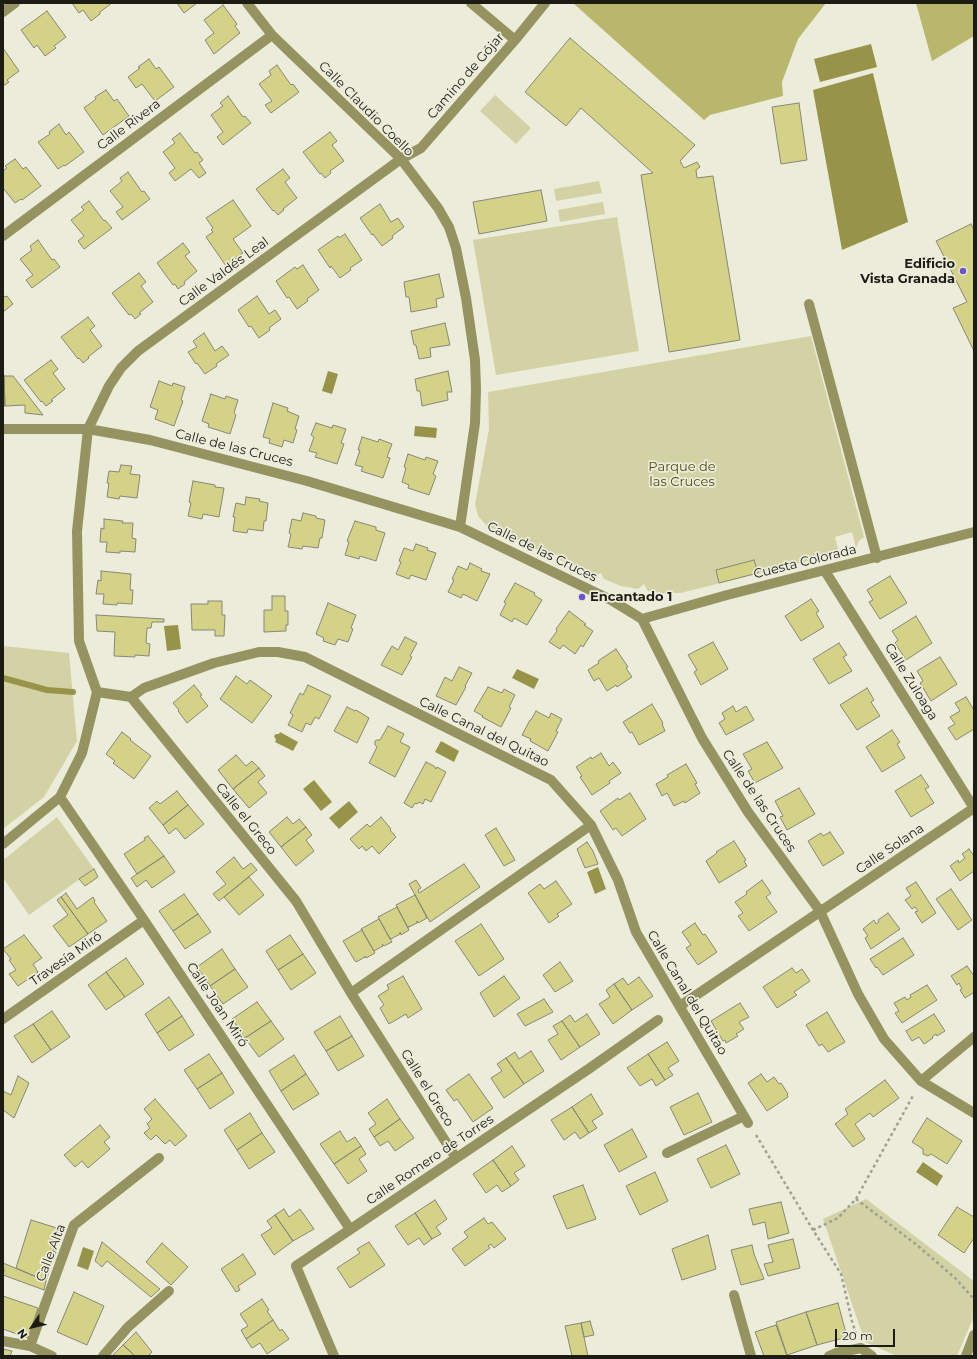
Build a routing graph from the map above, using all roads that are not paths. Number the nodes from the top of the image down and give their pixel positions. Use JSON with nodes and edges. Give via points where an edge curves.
{"nodes":[{"id":1,"x":15,"y":3,"type":"edge"},
{"id":2,"x":248,"y":3,"type":"edge"},
{"id":3,"x":471,"y":3,"type":"edge"},
{"id":4,"x":545,"y":3,"type":"edge"},
{"id":5,"x":3,"y":12,"type":"edge"},
{"id":6,"x":272,"y":34,"type":"junction"},
{"id":7,"x":515,"y":40,"type":"junction"},
{"id":8,"x":401,"y":159,"type":"junction"},
{"id":9,"x":3,"y":236,"type":"edge"},
{"id":10,"x":809,"y":304,"type":"dead end"},
{"id":11,"x":3,"y":429,"type":"edge"},
{"id":12,"x":88,"y":429,"type":"junction"},
{"id":13,"x":460,"y":527,"type":"junction"},
{"id":14,"x":974,"y":532,"type":"edge"},
{"id":15,"x":877,"y":558,"type":"junction"},
{"id":16,"x":825,"y":571,"type":"junction"},
{"id":17,"x":642,"y":619,"type":"junction"},
{"id":18,"x":97,"y":692,"type":"junction"},
{"id":19,"x":131,"y":696,"type":"junction"},
{"id":20,"x":60,"y":797,"type":"junction"},
{"id":21,"x":974,"y":808,"type":"edge"},
{"id":22,"x":591,"y":825,"type":"junction"},
{"id":23,"x":3,"y":844,"type":"edge"},
{"id":24,"x":820,"y":911,"type":"junction"},
{"id":25,"x":144,"y":920,"type":"junction"},
{"id":26,"x":351,"y":992,"type":"junction"},
{"id":27,"x":680,"y":1006,"type":"junction"},
{"id":28,"x":3,"y":1019,"type":"edge"},
{"id":29,"x":658,"y":1020,"type":"dead end"},
{"id":30,"x":974,"y":1037,"type":"edge"},
{"id":31,"x":921,"y":1082,"type":"junction"},
{"id":32,"x":974,"y":1113,"type":"edge"},
{"id":33,"x":667,"y":1153,"type":"dead end"},
{"id":34,"x":159,"y":1158,"type":"dead end"},
{"id":35,"x":456,"y":1158,"type":"junction"},
{"id":36,"x":350,"y":1229,"type":"junction"},
{"id":37,"x":169,"y":1291,"type":"dead end"},
{"id":38,"x":734,"y":1295,"type":"dead end"},
{"id":39,"x":974,"y":1335,"type":"edge"},
{"id":40,"x":3,"y":1341,"type":"edge"},
{"id":41,"x":30,"y":1346,"type":"junction"},
{"id":42,"x":863,"y":1352,"type":"edge"},
{"id":43,"x":52,"y":1356,"type":"edge"},
{"id":44,"x":103,"y":1356,"type":"edge"},
{"id":45,"x":334,"y":1356,"type":"edge"},
{"id":46,"x":751,"y":1356,"type":"edge"},
{"id":47,"x":829,"y":1356,"type":"edge"},
{"id":48,"x":872,"y":1356,"type":"edge"},
{"id":49,"x":966,"y":1356,"type":"edge"}],
"edges":[{"from":1,"to":5,"type":"street"},
{"from":2,"to":6,"type":"street","name":"Calle Claudio Coello"},
{"from":3,"to":7,"type":"street"},
{"from":4,"to":7,"type":"street","name":"Camino de Gójar"},
{"from":6,"to":8,"type":"street","name":"Calle Claudio Coello"},
{"from":6,"to":9,"type":"street","name":"Calle Rivera"},
{"from":7,"to":8,"type":"street","name":"Camino de Gójar","via":[[421,148]]},
{"from":8,"to":12,"type":"street","name":"Calle Valdés Leal","via":[[138,351],[108,386]]},
{"from":8,"to":13,"type":"street","name":"Calle Claudio Coello","via":[[449,227],[466,298],[475,360],[476,389],[475,423]]},
{"from":10,"to":15,"type":"street"},
{"from":11,"to":12,"type":"street","name":"Calle de las Cruces"},
{"from":12,"to":13,"type":"street","name":"Calle de las Cruces","via":[[150,440],[307,480]]},
{"from":12,"to":18,"type":"street","name":"Calle Valdés Leal","via":[[77,531],[79,641]]},
{"from":13,"to":17,"type":"street","name":"Calle de las Cruces","via":[[611,600]]},
{"from":14,"to":15,"type":"street","name":"Cuesta Colorada"},
{"from":15,"to":16,"type":"street","name":"Cuesta Colorada"},
{"from":16,"to":17,"type":"street","name":"Cuesta Colorada"},
{"from":16,"to":21,"type":"street","name":"Calle Zuloaga"},
{"from":17,"to":24,"type":"street","name":"Calle de las Cruces","via":[[702,738],[748,812]]},
{"from":18,"to":19,"type":"street"},
{"from":18,"to":20,"type":"street","via":[[82,754]]},
{"from":19,"to":22,"type":"street","name":"Calle Canal del Quitao","via":[[144,688],[214,663],[259,652],[278,652],[305,657],[551,780]]},
{"from":19,"to":26,"type":"street","name":"Calle el Greco","via":[[296,901]]},
{"from":20,"to":23,"type":"street"},
{"from":20,"to":25,"type":"street","name":"Calle Joan Miró"},
{"from":21,"to":24,"type":"street","name":"Calle Solana"},
{"from":22,"to":26,"type":"street"},
{"from":22,"to":27,"type":"street","name":"Calle Canal del Quitao","via":[[618,880],[636,932]]},
{"from":24,"to":27,"type":"street"},
{"from":24,"to":31,"type":"street","name":"Calle de las Cruces","via":[[858,994],[884,1039]]},
{"from":25,"to":28,"type":"street","name":"Travesía Miró"},
{"from":25,"to":36,"type":"street","name":"Calle Joan Miró"},
{"from":26,"to":35,"type":"street","name":"Calle el Greco"},
{"from":27,"to":33,"type":"street","name":"Calle Canal del Quitao","via":[[746,1120]]},
{"from":29,"to":35,"type":"street","name":"Calle Romero de Torres"},
{"from":30,"to":31,"type":"street"},
{"from":31,"to":32,"type":"street","name":"Calle de las Cruces"},
{"from":34,"to":41,"type":"street","name":"Calle Alta","via":[[74,1225]]},
{"from":35,"to":36,"type":"street","name":"Calle Romero de Torres"},
{"from":36,"to":45,"type":"street","name":"Calle Romero de Torres","via":[[296,1266]]},
{"from":37,"to":44,"type":"street","via":[[128,1327]]},
{"from":38,"to":46,"type":"street"},
{"from":39,"to":49,"type":"street"},
{"from":40,"to":41,"type":"street"},
{"from":41,"to":43,"type":"street"},
{"from":42,"to":47,"type":"street","via":[[836,1353]]},
{"from":42,"to":48,"type":"street"}]}
